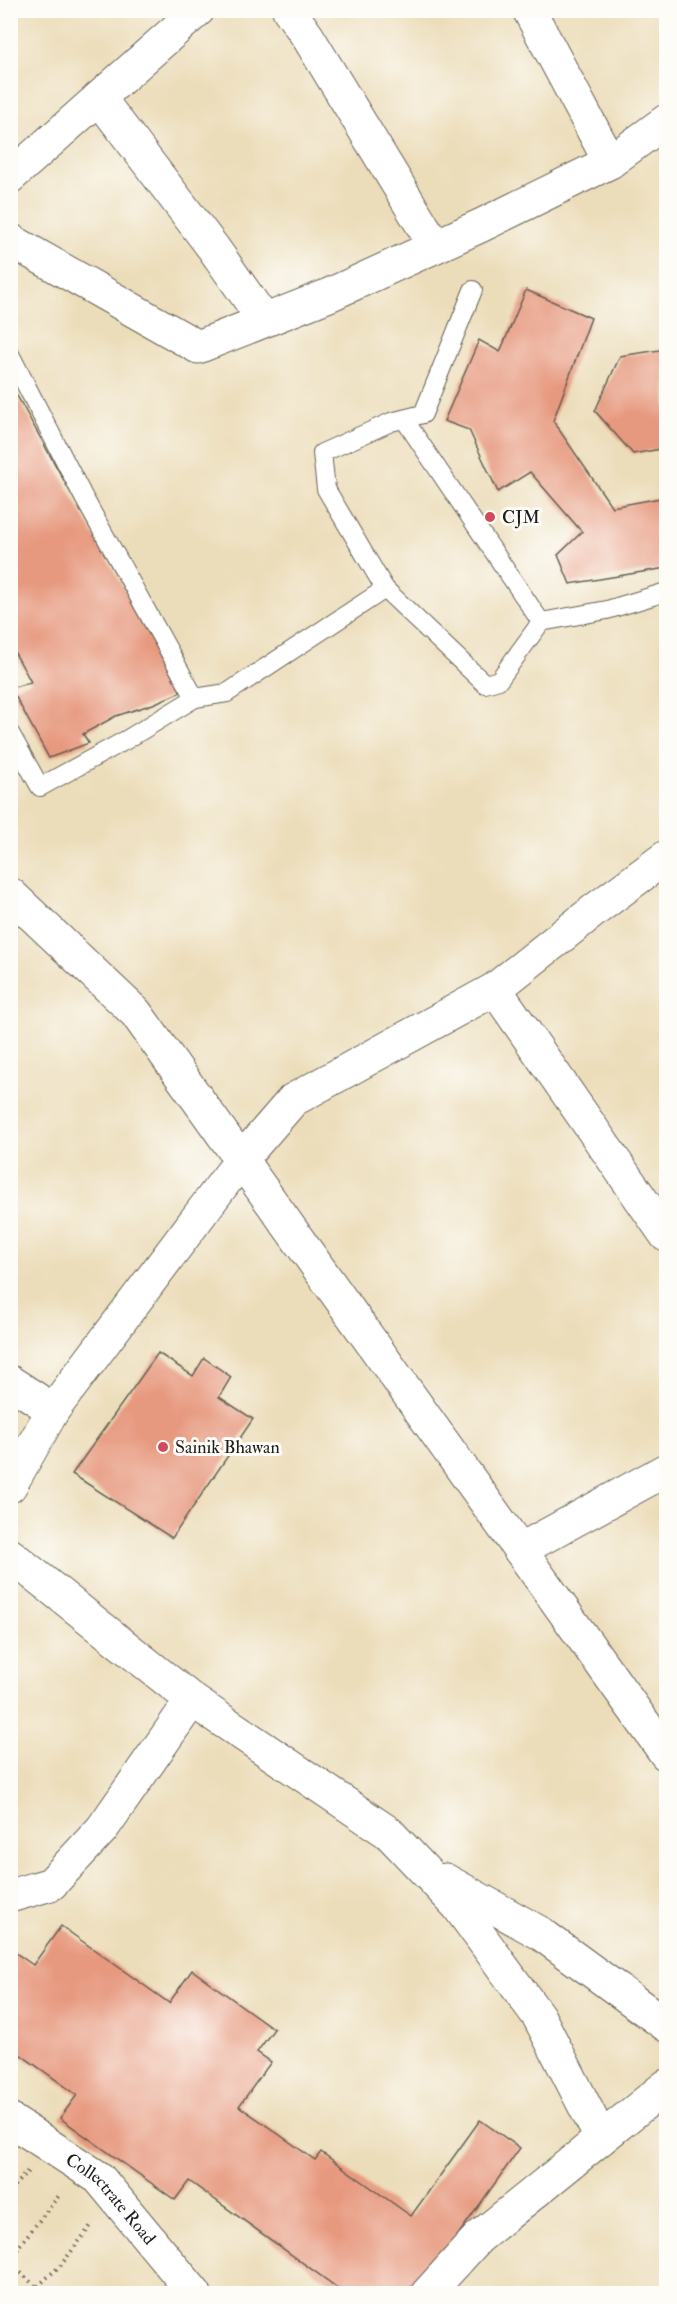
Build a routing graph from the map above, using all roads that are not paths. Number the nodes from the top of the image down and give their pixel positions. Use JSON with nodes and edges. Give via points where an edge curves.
{"nodes":[{"id":1,"x":198,"y":10,"type":"edge"},
{"id":2,"x":289,"y":10,"type":"edge"},
{"id":3,"x":529,"y":10,"type":"edge"},
{"id":4,"x":99,"y":98,"type":"junction"},
{"id":5,"x":666,"y":121,"type":"edge"},
{"id":6,"x":610,"y":162,"type":"junction"},
{"id":7,"x":10,"y":177,"type":"edge"},
{"id":8,"x":10,"y":240,"type":"edge"},
{"id":9,"x":435,"y":246,"type":"junction"},
{"id":10,"x":473,"y":290,"type":"dead end"},
{"id":11,"x":264,"y":320,"type":"junction"},
{"id":12,"x":10,"y":354,"type":"edge"},
{"id":13,"x":404,"y":419,"type":"junction"},
{"id":14,"x":385,"y":589,"type":"junction"},
{"id":15,"x":666,"y":592,"type":"edge"},
{"id":16,"x":542,"y":622,"type":"junction"},
{"id":17,"x":195,"y":698,"type":"junction"},
{"id":18,"x":10,"y":733,"type":"edge"},
{"id":19,"x":666,"y":857,"type":"edge"},
{"id":20,"x":10,"y":894,"type":"edge"},
{"id":21,"x":495,"y":989,"type":"junction"},
{"id":22,"x":241,"y":1160,"type":"junction"},
{"id":23,"x":666,"y":1235,"type":"edge"},
{"id":24,"x":10,"y":1382,"type":"edge"},
{"id":25,"x":53,"y":1410,"type":"junction"},
{"id":26,"x":666,"y":1470,"type":"edge"},
{"id":27,"x":10,"y":1486,"type":"edge"},
{"id":28,"x":520,"y":1550,"type":"junction"},
{"id":29,"x":10,"y":1555,"type":"edge"},
{"id":30,"x":192,"y":1700,"type":"junction"},
{"id":31,"x":666,"y":1754,"type":"edge"},
{"id":32,"x":423,"y":1868,"type":"junction"},
{"id":33,"x":10,"y":1896,"type":"edge"},
{"id":34,"x":666,"y":2025,"type":"edge"},
{"id":35,"x":666,"y":2086,"type":"edge"},
{"id":36,"x":10,"y":2120,"type":"edge"},
{"id":37,"x":601,"y":2138,"type":"junction"},
{"id":38,"x":195,"y":2294,"type":"edge"},
{"id":39,"x":427,"y":2294,"type":"edge"}],
"edges":[{"from":1,"to":4,"type":"street"},
{"from":2,"to":9,"type":"street"},
{"from":3,"to":6,"type":"street"},
{"from":4,"to":7,"type":"street"},
{"from":4,"to":11,"type":"street"},
{"from":5,"to":6,"type":"street"},
{"from":6,"to":9,"type":"street"},
{"from":8,"to":11,"type":"street","via":[[198,347]]},
{"from":9,"to":11,"type":"street"},
{"from":10,"to":13,"type":"lane","via":[[423,414]]},
{"from":12,"to":17,"type":"lane","via":[[84,498]]},
{"from":13,"to":14,"type":"lane","via":[[322,453],[326,489]]},
{"from":13,"to":16,"type":"lane"},
{"from":14,"to":16,"type":"lane","via":[[484,684],[499,681]]},
{"from":14,"to":17,"type":"lane","via":[[227,693]]},
{"from":15,"to":16,"type":"lane","via":[[606,610]]},
{"from":17,"to":18,"type":"lane","via":[[40,787]]},
{"from":19,"to":21,"type":"street"},
{"from":20,"to":22,"type":"street","via":[[136,1013]]},
{"from":21,"to":22,"type":"street","via":[[292,1100]]},
{"from":21,"to":23,"type":"street"},
{"from":22,"to":25,"type":"street"},
{"from":22,"to":28,"type":"street"},
{"from":24,"to":25,"type":"street"},
{"from":25,"to":27,"type":"street"},
{"from":26,"to":28,"type":"street"},
{"from":28,"to":31,"type":"street"},
{"from":29,"to":30,"type":"street"},
{"from":30,"to":32,"type":"street","via":[[389,1833]]},
{"from":30,"to":33,"type":"street","via":[[95,1837],[51,1884]]},
{"from":32,"to":34,"type":"street","via":[[540,1933]]},
{"from":32,"to":37,"type":"street","via":[[458,1906],[539,2017]]},
{"from":35,"to":37,"type":"street"},
{"from":36,"to":38,"type":"street","name":"Collectrate Road","via":[[99,2178]]},
{"from":37,"to":39,"type":"street","via":[[478,2238]]}]}
